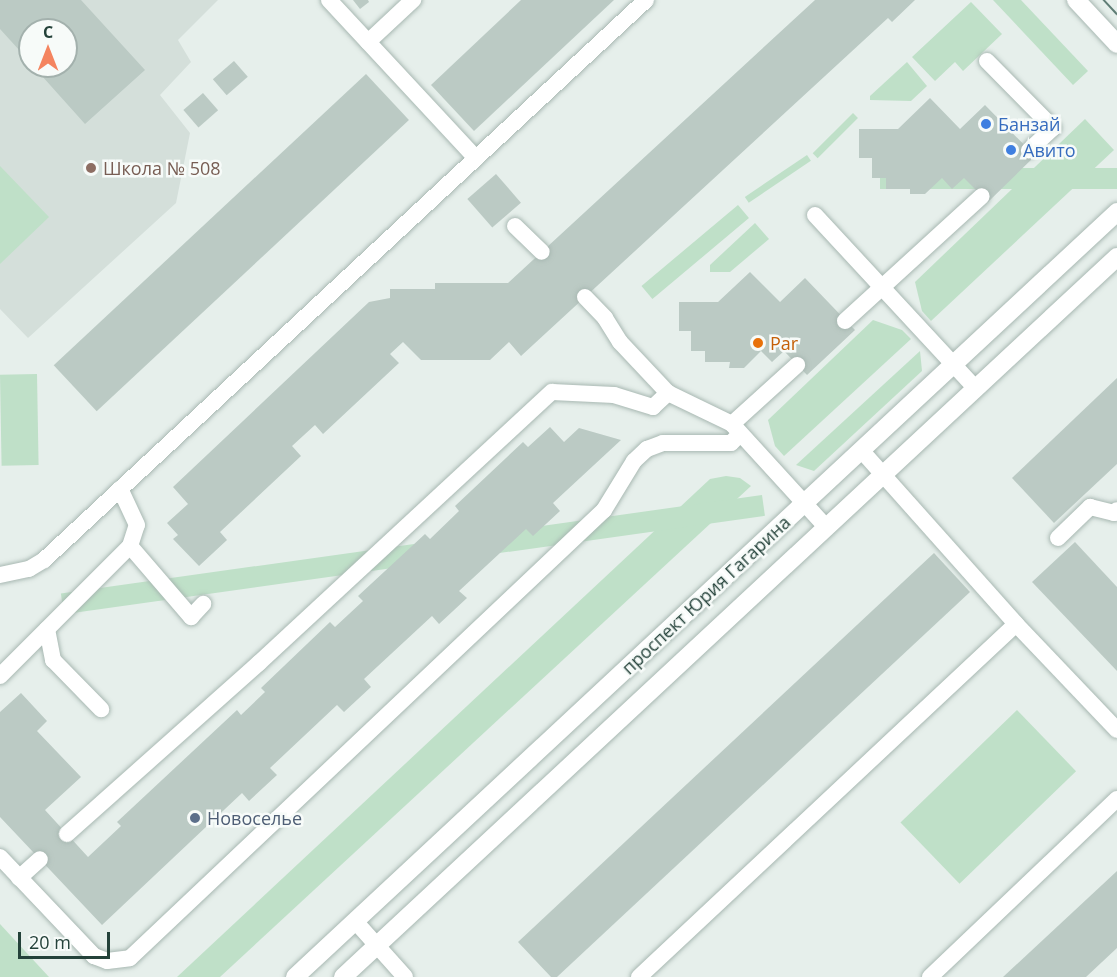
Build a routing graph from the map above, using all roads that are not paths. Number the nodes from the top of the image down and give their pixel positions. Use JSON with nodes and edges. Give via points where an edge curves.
{"nodes":[{"id":1,"x":329,"y":0,"type":"edge"},
{"id":2,"x":413,"y":0,"type":"edge"},
{"id":3,"x":646,"y":0,"type":"edge"},
{"id":4,"x":1076,"y":0,"type":"edge"},
{"id":5,"x":368,"y":42,"type":"junction"},
{"id":6,"x":1117,"y":44,"type":"edge"},
{"id":7,"x":987,"y":61,"type":"dead end"},
{"id":8,"x":1029,"y":150,"type":"dead end"},
{"id":9,"x":476,"y":158,"type":"junction"},
{"id":10,"x":982,"y":196,"type":"dead end"},
{"id":11,"x":1117,"y":212,"type":"edge"},
{"id":12,"x":815,"y":214,"type":"dead end"},
{"id":13,"x":515,"y":226,"type":"dead end"},
{"id":14,"x":542,"y":252,"type":"dead end"},
{"id":15,"x":1117,"y":257,"type":"edge"},
{"id":16,"x":883,"y":287,"type":"junction"},
{"id":17,"x":585,"y":297,"type":"dead end"},
{"id":18,"x":845,"y":321,"type":"dead end"},
{"id":19,"x":954,"y":364,"type":"junction"},
{"id":20,"x":797,"y":365,"type":"dead end"},
{"id":21,"x":975,"y":388,"type":"junction"},
{"id":22,"x":668,"y":393,"type":"junction"},
{"id":23,"x":735,"y":430,"type":"junction"},
{"id":24,"x":861,"y":450,"type":"junction"},
{"id":25,"x":883,"y":473,"type":"junction"},
{"id":26,"x":120,"y":489,"type":"junction"},
{"id":27,"x":804,"y":504,"type":"junction"},
{"id":28,"x":1117,"y":510,"type":"edge"},
{"id":29,"x":826,"y":527,"type":"junction"},
{"id":30,"x":1058,"y":538,"type":"dead end"},
{"id":31,"x":130,"y":546,"type":"junction"},
{"id":32,"x":0,"y":575,"type":"edge"},
{"id":33,"x":203,"y":604,"type":"dead end"},
{"id":34,"x":1016,"y":624,"type":"junction"},
{"id":35,"x":47,"y":629,"type":"junction"},
{"id":36,"x":0,"y":676,"type":"edge"},
{"id":37,"x":101,"y":709,"type":"dead end"},
{"id":38,"x":1117,"y":730,"type":"edge"},
{"id":39,"x":1117,"y":799,"type":"edge"},
{"id":40,"x":67,"y":834,"type":"dead end"},
{"id":41,"x":0,"y":857,"type":"edge"},
{"id":42,"x":40,"y":859,"type":"dead end"},
{"id":43,"x":19,"y":878,"type":"junction"},
{"id":44,"x":355,"y":921,"type":"junction"},
{"id":45,"x":377,"y":945,"type":"junction"},
{"id":46,"x":296,"y":977,"type":"edge"},
{"id":47,"x":343,"y":977,"type":"edge"},
{"id":48,"x":405,"y":977,"type":"edge"},
{"id":49,"x":639,"y":977,"type":"edge"},
{"id":50,"x":930,"y":977,"type":"edge"}],
"edges":[{"from":1,"to":5,"type":"lane"},
{"from":2,"to":5,"type":"lane"},
{"from":3,"to":9,"type":"lane"},
{"from":4,"to":6,"type":"main road"},
{"from":5,"to":9,"type":"lane"},
{"from":7,"to":8,"type":"lane","via":[[1053,128]]},
{"from":9,"to":26,"type":"lane"},
{"from":10,"to":16,"type":"lane"},
{"from":11,"to":19,"type":"main road","name":"проспект Юрия Гагарина"},
{"from":12,"to":16,"type":"lane"},
{"from":13,"to":14,"type":"lane"},
{"from":15,"to":21,"type":"main road","name":"проспект Юрия Гагарина"},
{"from":16,"to":18,"type":"lane"},
{"from":16,"to":19,"type":"lane"},
{"from":17,"to":22,"type":"lane"},
{"from":19,"to":21,"type":"lane"},
{"from":19,"to":24,"type":"main road","name":"проспект Юрия Гагарина"},
{"from":20,"to":23,"type":"lane"},
{"from":21,"to":25,"type":"main road","name":"проспект Юрия Гагарина"},
{"from":22,"to":23,"type":"lane"},
{"from":22,"to":40,"type":"lane","via":[[653,407],[614,395],[552,392]]},
{"from":23,"to":27,"type":"lane"},
{"from":23,"to":43,"type":"lane","via":[[731,443],[663,443],[647,449],[634,461],[604,510],[130,958],[108,961],[94,956]]},
{"from":24,"to":25,"type":"lane"},
{"from":24,"to":27,"type":"main road","name":"проспект Юрия Гагарина"},
{"from":25,"to":29,"type":"main road","name":"проспект Юрия Гагарина"},
{"from":25,"to":34,"type":"lane"},
{"from":26,"to":31,"type":"lane","via":[[137,525]]},
{"from":26,"to":32,"type":"lane","via":[[44,560],[29,569]]},
{"from":27,"to":29,"type":"lane"},
{"from":27,"to":44,"type":"main road","name":"проспект Юрия Гагарина"},
{"from":28,"to":30,"type":"lane","via":[[1114,513],[1090,507]]},
{"from":29,"to":45,"type":"main road","name":"проспект Юрия Гагарина"},
{"from":31,"to":33,"type":"lane","via":[[191,617]]},
{"from":31,"to":35,"type":"lane"},
{"from":34,"to":38,"type":"lane"},
{"from":34,"to":49,"type":"lane"},
{"from":35,"to":36,"type":"lane"},
{"from":35,"to":37,"type":"lane","via":[[53,660]]},
{"from":39,"to":50,"type":"lane"},
{"from":41,"to":43,"type":"lane"},
{"from":42,"to":43,"type":"lane"},
{"from":44,"to":45,"type":"lane"},
{"from":44,"to":46,"type":"main road","name":"проспект Юрия Гагарина"},
{"from":45,"to":47,"type":"main road","name":"проспект Юрия Гагарина"},
{"from":45,"to":48,"type":"lane"}]}
